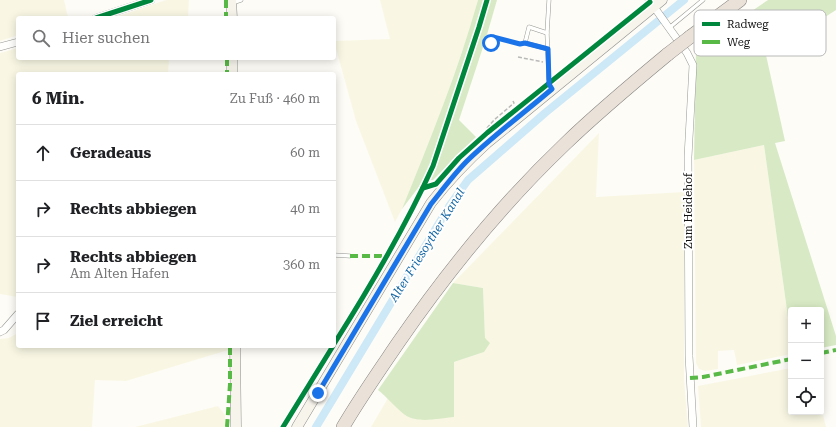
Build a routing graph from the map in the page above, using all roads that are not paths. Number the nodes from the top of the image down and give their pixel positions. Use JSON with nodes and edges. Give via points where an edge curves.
{"nodes":[{"id":1,"x":151,"y":0,"type":"edge"},
{"id":2,"x":548,"y":0,"type":"edge"},
{"id":3,"x":662,"y":0,"type":"edge"},
{"id":4,"x":703,"y":0,"type":"edge"},
{"id":5,"x":740,"y":0,"type":"edge"},
{"id":6,"x":235,"y":1,"type":"edge"},
{"id":7,"x":654,"y":7,"type":"edge"},
{"id":8,"x":726,"y":10,"type":"edge"},
{"id":9,"x":102,"y":16,"type":"edge"},
{"id":10,"x":232,"y":16,"type":"edge"},
{"id":11,"x":670,"y":28,"type":"junction"},
{"id":12,"x":547,"y":33,"type":"junction"},
{"id":13,"x":694,"y":34,"type":"edge"},
{"id":14,"x":16,"y":43,"type":"edge"},
{"id":15,"x":0,"y":47,"type":"edge"},
{"id":16,"x":548,"y":49,"type":"junction"},
{"id":17,"x":232,"y":60,"type":"edge"},
{"id":18,"x":232,"y":72,"type":"edge"},
{"id":19,"x":552,"y":89,"type":"junction"},
{"id":20,"x":336,"y":255,"type":"edge"},
{"id":21,"x":350,"y":256,"type":"dead end"},
{"id":22,"x":16,"y":316,"type":"edge"},
{"id":23,"x":0,"y":332,"type":"edge"},
{"id":24,"x":236,"y":348,"type":"edge"},
{"id":25,"x":236,"y":427,"type":"edge"},
{"id":26,"x":297,"y":427,"type":"edge"},
{"id":27,"x":343,"y":427,"type":"edge"},
{"id":28,"x":693,"y":427,"type":"edge"}],
"edges":[{"from":1,"to":9,"type":"street"},
{"from":2,"to":12,"type":"lane"},
{"from":3,"to":7,"type":"street"},
{"from":4,"to":11,"type":"lane"},
{"from":5,"to":8,"type":"highway","bridge":true},
{"from":6,"to":10,"type":"street"},
{"from":7,"to":11,"type":"street","name":"Zum Heidehof"},
{"from":7,"to":19,"type":"street"},
{"from":11,"to":28,"type":"street","name":"Zum Heidehof","via":[[693,65],[688,165],[689,356]]},
{"from":12,"to":16,"type":"lane"},
{"from":12,"to":16,"type":"lane","via":[[529,27],[525,43]]},
{"from":13,"to":27,"type":"highway","bridge":true,"via":[[564,144],[509,201],[429,298]]},
{"from":14,"to":15,"type":"street"},
{"from":16,"to":19,"type":"lane","via":[[549,84]]},
{"from":17,"to":18,"type":"street"},
{"from":19,"to":26,"type":"street","via":[[467,161],[431,204]]},
{"from":20,"to":21,"type":"lane"},
{"from":22,"to":23,"type":"street"},
{"from":24,"to":25,"type":"street"}]}
